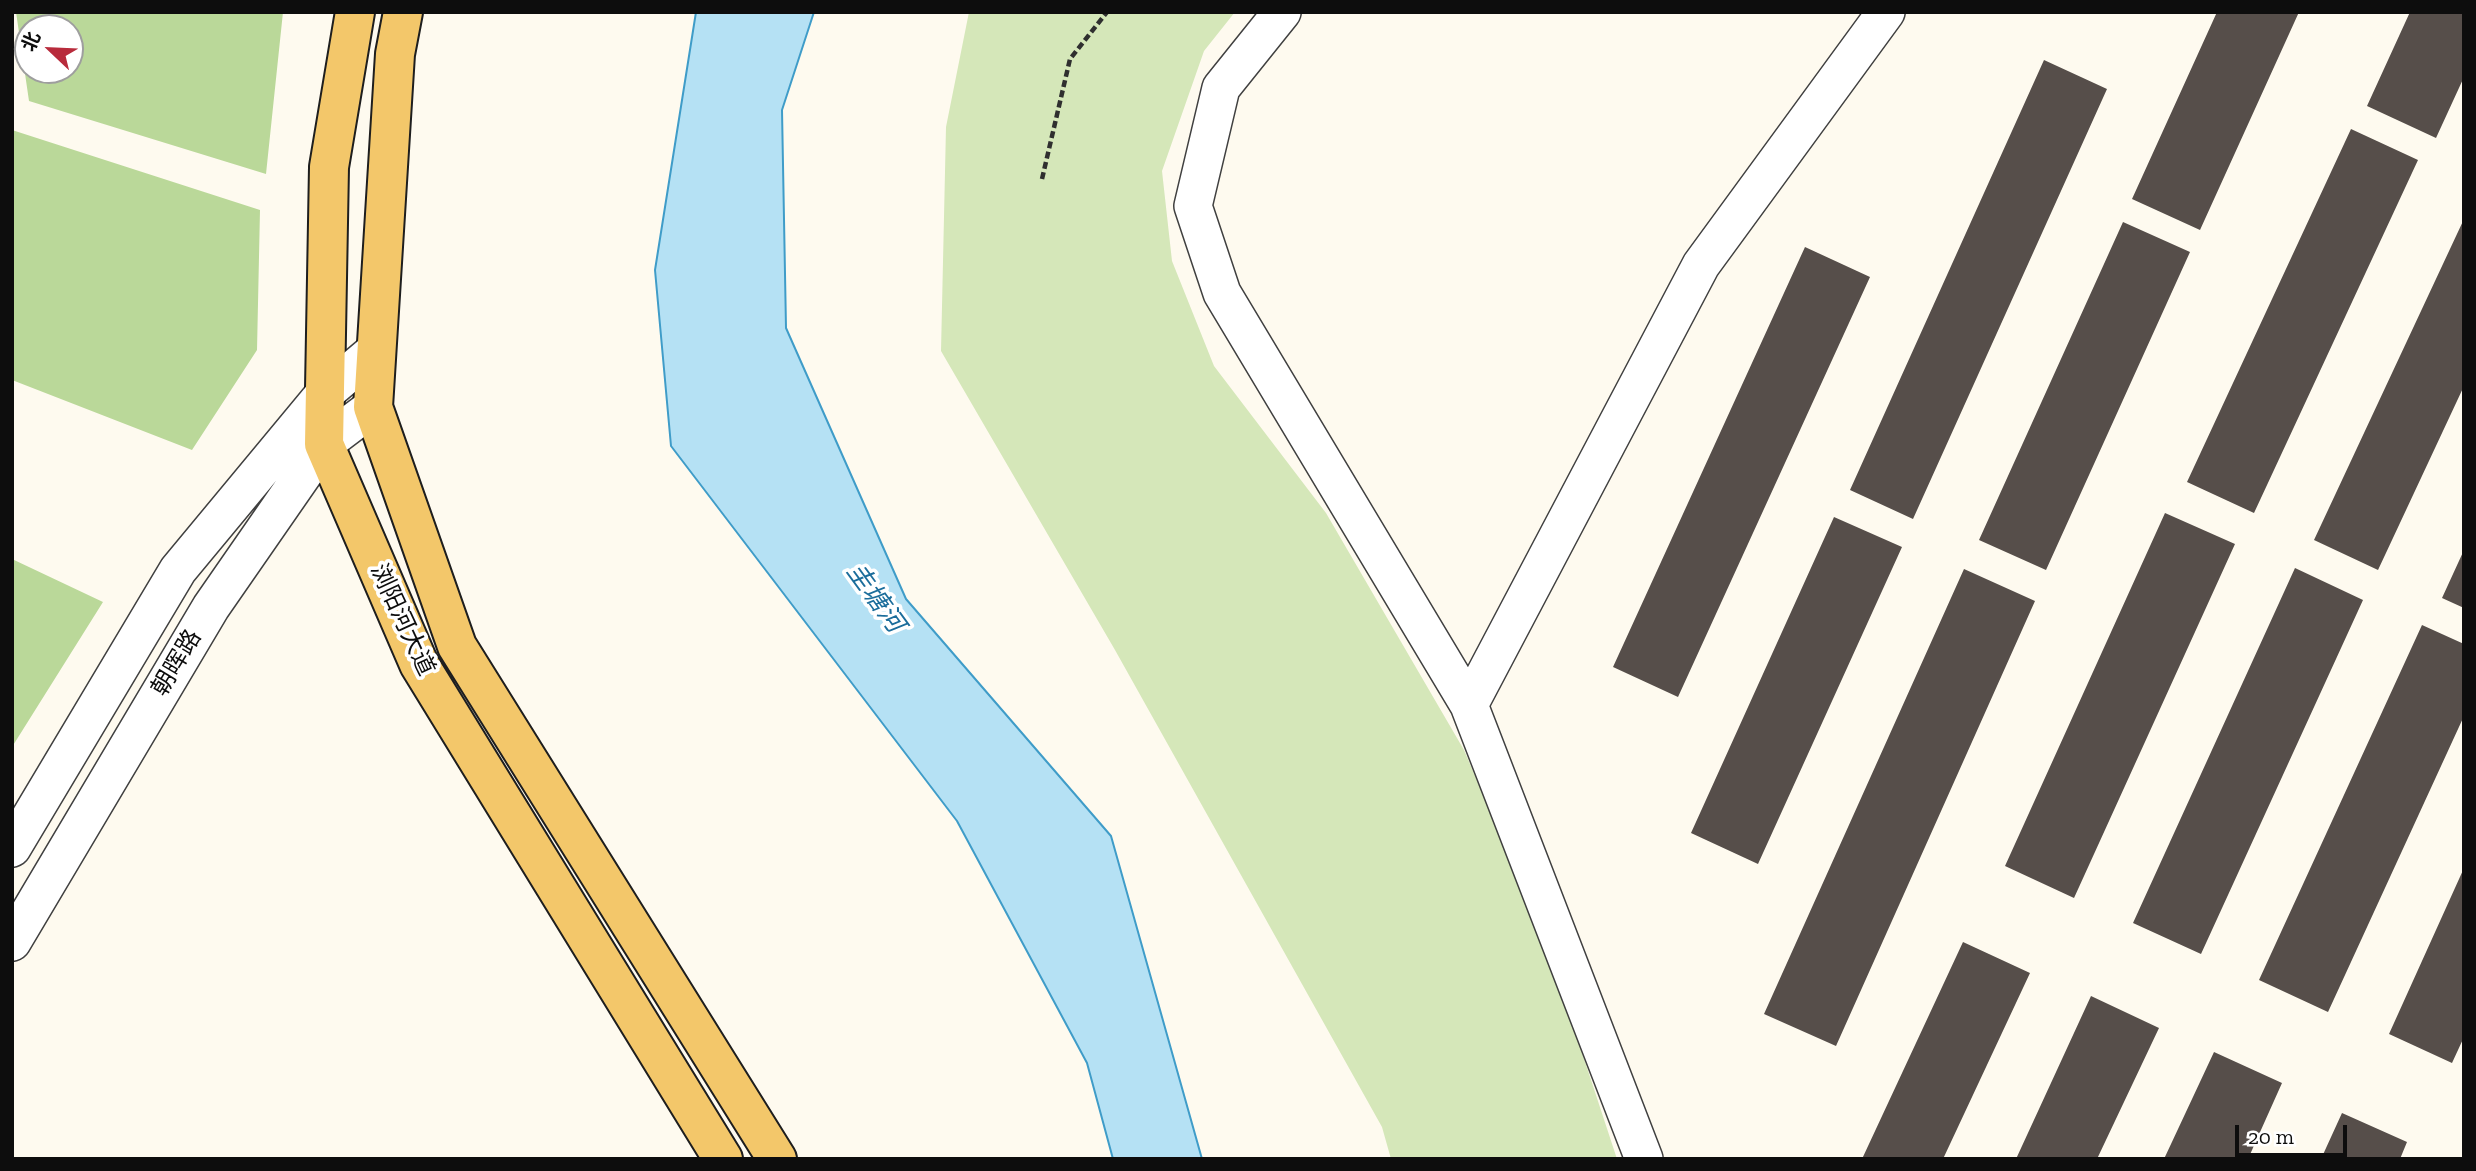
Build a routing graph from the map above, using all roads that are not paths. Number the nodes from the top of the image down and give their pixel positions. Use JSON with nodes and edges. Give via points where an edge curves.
{"nodes":[{"id":1,"x":355,"y":12,"type":"edge"},
{"id":2,"x":404,"y":12,"type":"edge"},
{"id":3,"x":1282,"y":12,"type":"edge"},
{"id":4,"x":1886,"y":12,"type":"edge"},
{"id":5,"x":376,"y":350,"type":"junction"},
{"id":6,"x":324,"y":394,"type":"junction"},
{"id":7,"x":373,"y":407,"type":"junction"},
{"id":8,"x":324,"y":444,"type":"junction"},
{"id":9,"x":1469,"y":705,"type":"junction"},
{"id":10,"x":12,"y":848,"type":"edge"},
{"id":11,"x":12,"y":942,"type":"edge"},
{"id":12,"x":723,"y":1159,"type":"edge"},
{"id":13,"x":777,"y":1159,"type":"edge"},
{"id":14,"x":1644,"y":1159,"type":"edge"}],
"edges":[{"from":1,"to":6,"type":"main road","name":"浏阳河大道","via":[[328,167]]},
{"from":2,"to":5,"type":"main road","name":"浏阳河大道","via":[[395,54]]},
{"from":3,"to":9,"type":"street","via":[[1221,88],[1193,206],[1222,293]]},
{"from":4,"to":9,"type":"street","via":[[1701,265]]},
{"from":5,"to":6,"type":"street","name":"朝晖路"},
{"from":5,"to":7,"type":"main road","name":"浏阳河大道"},
{"from":6,"to":8,"type":"main road","name":"浏阳河大道"},
{"from":6,"to":10,"type":"street","name":"朝晖路","via":[[178,570]]},
{"from":7,"to":8,"type":"street","name":"朝晖路"},
{"from":7,"to":13,"type":"main road","name":"浏阳河大道","via":[[457,646]]},
{"from":8,"to":11,"type":"street","name":"朝晖路","via":[[211,607]]},
{"from":8,"to":12,"type":"main road","name":"浏阳河大道","via":[[419,664]]},
{"from":9,"to":14,"type":"street"}]}
